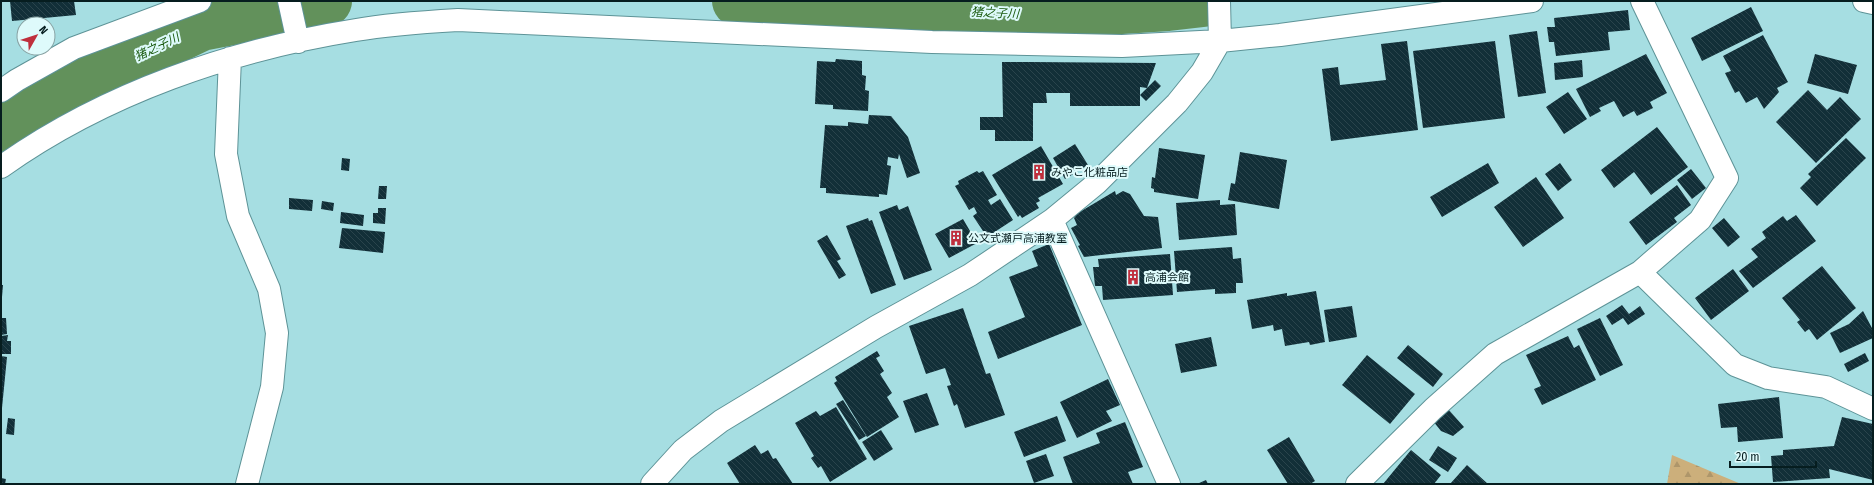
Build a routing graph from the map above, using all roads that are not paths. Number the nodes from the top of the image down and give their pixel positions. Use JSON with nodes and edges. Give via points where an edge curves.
{"nodes":[{"id":1,"x":200,"y":1,"type":"edge"},
{"id":2,"x":289,"y":1,"type":"edge"},
{"id":3,"x":1219,"y":1,"type":"edge"},
{"id":4,"x":1532,"y":1,"type":"edge"},
{"id":5,"x":1642,"y":1,"type":"edge"},
{"id":6,"x":1864,"y":1,"type":"edge"},
{"id":7,"x":1873,"y":3,"type":"edge"},
{"id":8,"x":1220,"y":32,"type":"junction"},
{"id":9,"x":297,"y":35,"type":"junction"},
{"id":10,"x":230,"y":58,"type":"junction"},
{"id":11,"x":1,"y":90,"type":"edge"},
{"id":12,"x":1,"y":167,"type":"edge"},
{"id":13,"x":1052,"y":220,"type":"junction"},
{"id":14,"x":1640,"y":272,"type":"junction"},
{"id":15,"x":1873,"y":409,"type":"edge"},
{"id":16,"x":247,"y":484,"type":"edge"},
{"id":17,"x":652,"y":484,"type":"edge"},
{"id":18,"x":1170,"y":484,"type":"edge"},
{"id":19,"x":1357,"y":484,"type":"edge"}],
"edges":[{"from":1,"to":11,"type":"street","via":[[74,48]]},
{"from":2,"to":9,"type":"street"},
{"from":3,"to":8,"type":"street"},
{"from":4,"to":8,"type":"street"},
{"from":5,"to":14,"type":"street","via":[[1727,178],[1700,220]]},
{"from":6,"to":7,"type":"street"},
{"from":8,"to":9,"type":"street","via":[[1122,46],[932,42],[458,20]]},
{"from":8,"to":13,"type":"street","via":[[1202,72],[1176,103],[1097,183]]},
{"from":9,"to":10,"type":"street"},
{"from":10,"to":12,"type":"street","via":[[174,77],[123,99],[64,128]]},
{"from":10,"to":16,"type":"street","via":[[226,154],[238,216],[269,289],[277,333],[272,388]]},
{"from":13,"to":17,"type":"street","via":[[970,275],[876,327],[721,421],[683,450]]},
{"from":13,"to":18,"type":"street"},
{"from":14,"to":15,"type":"street","via":[[1735,365],[1768,378],[1826,387]]},
{"from":14,"to":19,"type":"street","via":[[1494,354],[1433,409]]}]}
